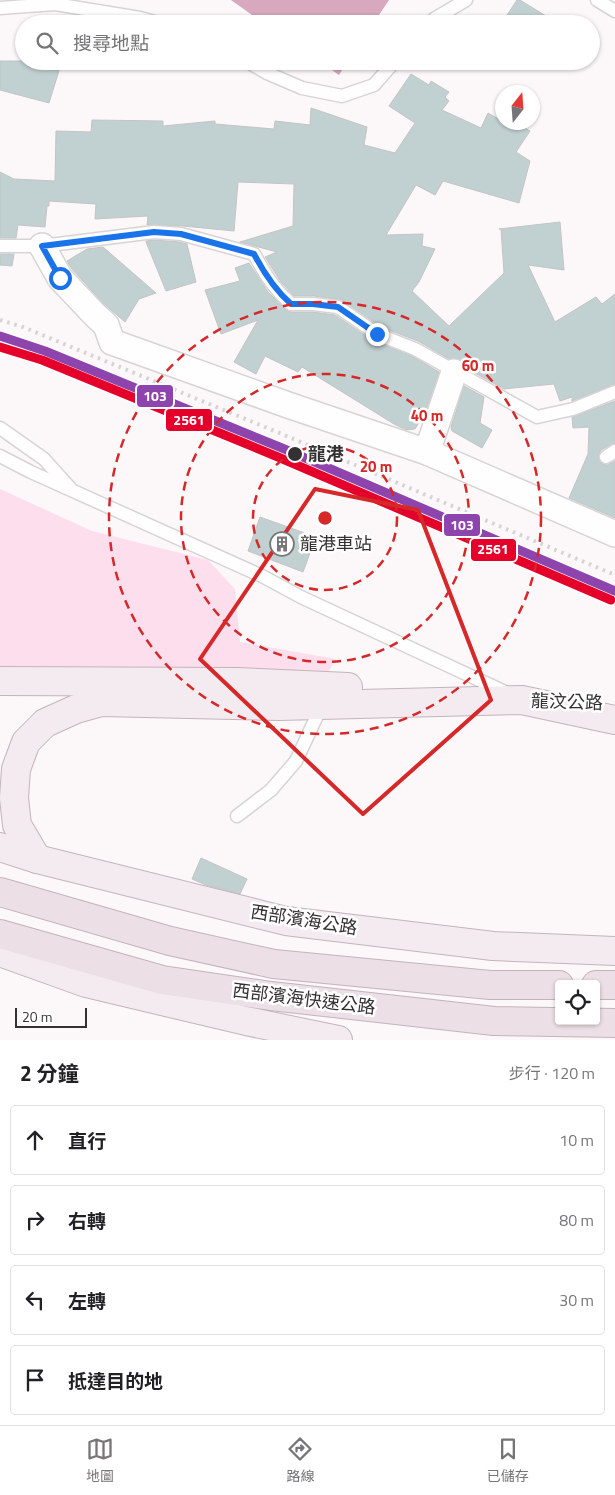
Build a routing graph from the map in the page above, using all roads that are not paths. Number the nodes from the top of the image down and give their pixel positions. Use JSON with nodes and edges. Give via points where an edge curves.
{"nodes":[{"id":1,"x":466,"y":0,"type":"edge"},
{"id":2,"x":596,"y":0,"type":"edge"},
{"id":3,"x":0,"y":8,"type":"edge"},
{"id":4,"x":615,"y":12,"type":"edge"},
{"id":5,"x":122,"y":15,"type":"edge"},
{"id":6,"x":441,"y":15,"type":"edge"},
{"id":7,"x":265,"y":70,"type":"edge"},
{"id":8,"x":387,"y":70,"type":"edge"},
{"id":9,"x":0,"y":246,"type":"edge"},
{"id":10,"x":42,"y":246,"type":"junction"},
{"id":11,"x":454,"y":372,"type":"junction"},
{"id":12,"x":615,"y":392,"type":"edge"},
{"id":13,"x":0,"y":428,"type":"edge"},
{"id":14,"x":427,"y":452,"type":"junction"},
{"id":15,"x":0,"y":456,"type":"edge"},
{"id":16,"x":74,"y":491,"type":"junction"},
{"id":17,"x":615,"y":534,"type":"edge"},
{"id":18,"x":0,"y":681,"type":"edge"},
{"id":19,"x":522,"y":700,"type":"junction"},
{"id":20,"x":322,"y":704,"type":"junction"},
{"id":21,"x":615,"y":704,"type":"edge"},
{"id":22,"x":615,"y":720,"type":"edge"},
{"id":23,"x":237,"y":816,"type":"dead end"},
{"id":24,"x":0,"y":847,"type":"edge"},
{"id":25,"x":37,"y":859,"type":"junction"},
{"id":26,"x":0,"y":892,"type":"edge"},
{"id":27,"x":0,"y":934,"type":"edge"},
{"id":28,"x":615,"y":951,"type":"edge"},
{"id":29,"x":0,"y":952,"type":"edge"},
{"id":30,"x":555,"y":985,"type":"edge"},
{"id":31,"x":600,"y":985,"type":"edge"},
{"id":32,"x":615,"y":985,"type":"edge"},
{"id":33,"x":615,"y":1023,"type":"edge"},
{"id":34,"x":338,"y":1040,"type":"edge"}],
"edges":[{"from":1,"to":6,"type":"lane"},
{"from":2,"to":4,"type":"lane"},
{"from":3,"to":5,"type":"lane","via":[[55,4]]},
{"from":7,"to":8,"type":"lane","via":[[302,88],[342,96],[374,85]]},
{"from":9,"to":10,"type":"lane"},
{"from":10,"to":11,"type":"lane","via":[[154,232],[181,234],[254,254],[278,293],[291,304],[338,307],[377,334],[415,349]]},
{"from":10,"to":14,"type":"street","via":[[60,278],[106,325],[112,342]]},
{"from":11,"to":12,"type":"lane","via":[[537,417],[573,409]]},
{"from":11,"to":14,"type":"street"},
{"from":13,"to":16,"type":"lane","via":[[44,459]]},
{"from":14,"to":17,"type":"street"},
{"from":15,"to":16,"type":"lane"},
{"from":16,"to":19,"type":"lane"},
{"from":18,"to":19,"type":"main road","via":[[238,682]]},
{"from":19,"to":20,"type":"main road"},
{"from":19,"to":21,"type":"main road","name":"龍汶公路"},
{"from":19,"to":22,"type":"main road","name":"龍汶公路"},
{"from":20,"to":23,"type":"lane","via":[[296,761],[272,790]]},
{"from":20,"to":25,"type":"main road","via":[[101,702],[45,723],[26,742],[16,769],[14,798],[17,825]]},
{"from":24,"to":25,"type":"main road","name":"西部濱海公路"},
{"from":25,"to":28,"type":"main road","name":"西部濱海公路","via":[[286,921],[493,946]]},
{"from":26,"to":30,"type":"highway","name":"西部濱海快速公路","via":[[170,941],[274,964],[490,985]]},
{"from":27,"to":33,"type":"highway","name":"西部濱海快速公路","via":[[162,980],[271,996],[494,1021]]},
{"from":29,"to":34,"type":"main road","via":[[86,983]]},
{"from":31,"to":32,"type":"highway"}]}
